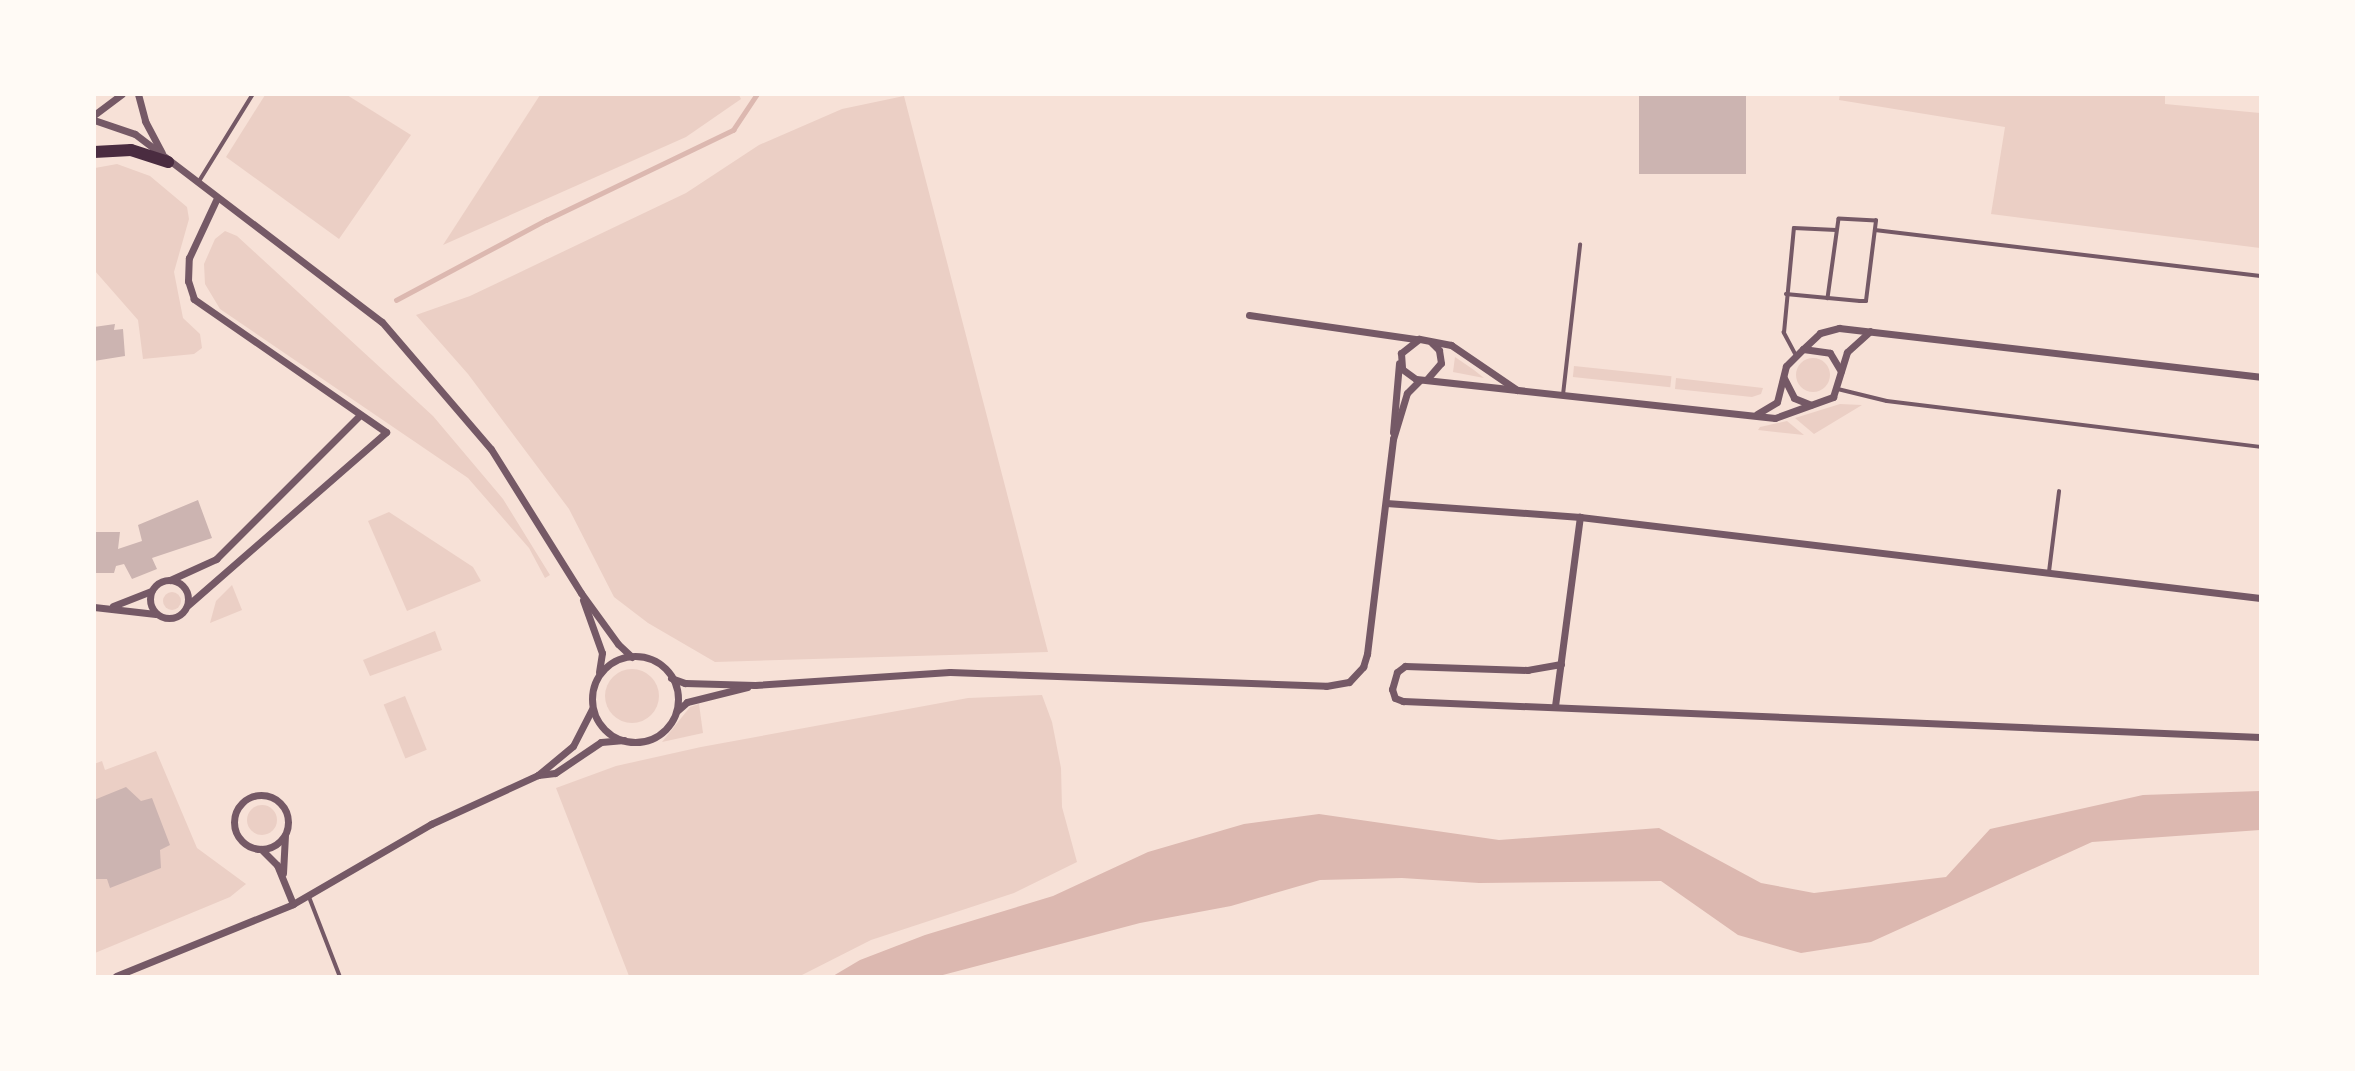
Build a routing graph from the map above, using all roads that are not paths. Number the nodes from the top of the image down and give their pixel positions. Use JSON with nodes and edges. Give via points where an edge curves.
{"nodes":[{"id":1,"x":122,"y":94,"type":"edge"},
{"id":2,"x":138,"y":94,"type":"edge"},
{"id":3,"x":253,"y":94,"type":"edge"},
{"id":4,"x":94,"y":117,"type":"edge"},
{"id":5,"x":94,"y":152,"type":"edge"},
{"id":6,"x":168,"y":162,"type":"junction"},
{"id":7,"x":197,"y":185,"type":"junction"},
{"id":8,"x":217,"y":198,"type":"junction"},
{"id":9,"x":1836,"y":229,"type":"junction"},
{"id":10,"x":1875,"y":230,"type":"junction"},
{"id":11,"x":1580,"y":245,"type":"dead end"},
{"id":12,"x":2260,"y":276,"type":"edge"},
{"id":13,"x":1786,"y":294,"type":"junction"},
{"id":14,"x":1828,"y":298,"type":"junction"},
{"id":15,"x":1249,"y":315,"type":"dead end"},
{"id":16,"x":1870,"y":331,"type":"junction"},
{"id":17,"x":1415,"y":339,"type":"junction"},
{"id":18,"x":1425,"y":339,"type":"junction"},
{"id":19,"x":1804,"y":349,"type":"junction"},
{"id":20,"x":1795,"y":354,"type":"junction"},
{"id":21,"x":1400,"y":357,"type":"junction"},
{"id":22,"x":1784,"y":374,"type":"junction"},
{"id":23,"x":2260,"y":377,"type":"edge"},
{"id":24,"x":1841,"y":379,"type":"junction"},
{"id":25,"x":1421,"y":380,"type":"junction"},
{"id":26,"x":1838,"y":389,"type":"junction"},
{"id":27,"x":1517,"y":390,"type":"junction"},
{"id":28,"x":1563,"y":395,"type":"junction"},
{"id":29,"x":1814,"y":405,"type":"junction"},
{"id":30,"x":360,"y":415,"type":"junction"},
{"id":31,"x":1745,"y":415,"type":"junction"},
{"id":32,"x":1394,"y":439,"type":"junction"},
{"id":33,"x":2260,"y":447,"type":"edge"},
{"id":34,"x":2059,"y":492,"type":"dead end"},
{"id":35,"x":1386,"y":503,"type":"junction"},
{"id":36,"x":1580,"y":517,"type":"junction"},
{"id":37,"x":2049,"y":572,"type":"junction"},
{"id":38,"x":170,"y":580,"type":"junction"},
{"id":39,"x":151,"y":591,"type":"junction"},
{"id":40,"x":581,"y":593,"type":"junction"},
{"id":41,"x":2260,"y":598,"type":"edge"},
{"id":42,"x":188,"y":605,"type":"junction"},
{"id":43,"x":94,"y":607,"type":"edge"},
{"id":44,"x":106,"y":607,"type":"junction"},
{"id":45,"x":157,"y":614,"type":"junction"},
{"id":46,"x":632,"y":657,"type":"junction"},
{"id":47,"x":1560,"y":664,"type":"junction"},
{"id":48,"x":598,"y":678,"type":"junction"},
{"id":49,"x":671,"y":678,"type":"junction"},
{"id":50,"x":755,"y":685,"type":"junction"},
{"id":51,"x":593,"y":705,"type":"junction"},
{"id":52,"x":1555,"y":706,"type":"junction"},
{"id":53,"x":674,"y":715,"type":"junction"},
{"id":54,"x":2260,"y":737,"type":"edge"},
{"id":55,"x":624,"y":740,"type":"junction"},
{"id":56,"x":538,"y":775,"type":"junction"},
{"id":57,"x":285,"y":834,"type":"junction"},
{"id":58,"x":261,"y":849,"type":"junction"},
{"id":59,"x":284,"y":877,"type":"junction"},
{"id":60,"x":309,"y":896,"type":"junction"},
{"id":61,"x":293,"y":904,"type":"junction"},
{"id":62,"x":116,"y":976,"type":"edge"},
{"id":63,"x":340,"y":976,"type":"edge"}],
"edges":[{"from":1,"to":4,"type":"street"},
{"from":2,"to":6,"type":"street","via":[[150,134]]},
{"from":3,"to":7,"type":"lane"},
{"from":4,"to":6,"type":"street","via":[[128,130]]},
{"from":5,"to":6,"type":"highway","via":[[131,150]]},
{"from":6,"to":7,"type":"street"},
{"from":7,"to":8,"type":"street"},
{"from":8,"to":30,"type":"street","via":[[189,258],[188,281],[194,299]]},
{"from":8,"to":40,"type":"street","via":[[382,322],[424,367],[491,449]]},
{"from":9,"to":10,"type":"lane","via":[[1839,219],[1845,217],[1877,221]]},
{"from":9,"to":13,"type":"lane","via":[[1794,228]]},
{"from":9,"to":14,"type":"lane"},
{"from":10,"to":12,"type":"lane"},
{"from":10,"to":14,"type":"lane","via":[[1867,299]]},
{"from":11,"to":28,"type":"lane"},
{"from":13,"to":14,"type":"lane"},
{"from":13,"to":20,"type":"lane","via":[[1784,333]]},
{"from":15,"to":17,"type":"street"},
{"from":16,"to":19,"type":"street","via":[[1831,328],[1815,335]]},
{"from":16,"to":23,"type":"street"},
{"from":16,"to":24,"type":"street","via":[[1847,352]]},
{"from":17,"to":18,"type":"street"},
{"from":17,"to":21,"type":"street"},
{"from":18,"to":25,"type":"street","via":[[1437,346],[1441,359],[1436,373]]},
{"from":18,"to":27,"type":"street","via":[[1464,351]]},
{"from":19,"to":20,"type":"street"},
{"from":19,"to":24,"type":"street","via":[[1830,353],[1839,364]]},
{"from":20,"to":22,"type":"street"},
{"from":21,"to":25,"type":"street","via":[[1405,373]]},
{"from":21,"to":32,"type":"street"},
{"from":22,"to":29,"type":"street","via":[[1794,398]]},
{"from":22,"to":31,"type":"street","via":[[1774,404]]},
{"from":24,"to":26,"type":"street"},
{"from":25,"to":27,"type":"street"},
{"from":25,"to":32,"type":"street","via":[[1407,393]]},
{"from":26,"to":29,"type":"street","via":[[1825,402]]},
{"from":26,"to":33,"type":"lane","via":[[1887,401]]},
{"from":27,"to":28,"type":"street"},
{"from":28,"to":31,"type":"street"},
{"from":29,"to":31,"type":"street","via":[[1780,417]]},
{"from":30,"to":38,"type":"street","via":[[216,559]]},
{"from":30,"to":42,"type":"street","via":[[386,432]]},
{"from":32,"to":35,"type":"street"},
{"from":34,"to":37,"type":"lane"},
{"from":35,"to":36,"type":"street"},
{"from":35,"to":50,"type":"street","via":[[1363,667],[1353,680],[1331,686],[950,671]]},
{"from":36,"to":37,"type":"street"},
{"from":36,"to":47,"type":"street"},
{"from":37,"to":41,"type":"street"},
{"from":38,"to":39,"type":"street"},
{"from":38,"to":42,"type":"street","via":[[184,587]]},
{"from":39,"to":44,"type":"street"},
{"from":39,"to":45,"type":"street","via":[[150,604]]},
{"from":40,"to":46,"type":"street"},
{"from":40,"to":48,"type":"street","via":[[602,653]]},
{"from":42,"to":45,"type":"street","via":[[176,617]]},
{"from":43,"to":44,"type":"street"},
{"from":44,"to":45,"type":"street"},
{"from":46,"to":48,"type":"street","via":[[614,662]]},
{"from":46,"to":49,"type":"street","via":[[653,660]]},
{"from":47,"to":52,"type":"street"},
{"from":47,"to":52,"type":"street","via":[[1528,670],[1411,666],[1399,670],[1392,682],[1394,697],[1404,701]]},
{"from":48,"to":51,"type":"street"},
{"from":49,"to":50,"type":"street","via":[[685,683]]},
{"from":49,"to":53,"type":"street","via":[[677,698]]},
{"from":50,"to":53,"type":"street","via":[[687,702]]},
{"from":51,"to":55,"type":"street","via":[[603,727]]},
{"from":51,"to":56,"type":"street","via":[[582,734]]},
{"from":52,"to":54,"type":"street"},
{"from":53,"to":55,"type":"street","via":[[654,737]]},
{"from":55,"to":56,"type":"street","via":[[601,742],[555,773]]},
{"from":56,"to":60,"type":"street","via":[[408,835]]},
{"from":57,"to":58,"type":"street","via":[[279,842]]},
{"from":57,"to":58,"type":"street","via":[[288,819],[282,804],[263,794],[249,797],[235,814],[236,832],[246,845]]},
{"from":57,"to":59,"type":"street"},
{"from":58,"to":59,"type":"street"},
{"from":59,"to":61,"type":"street"},
{"from":60,"to":61,"type":"street"},
{"from":60,"to":63,"type":"lane"},
{"from":61,"to":62,"type":"street"}]}
